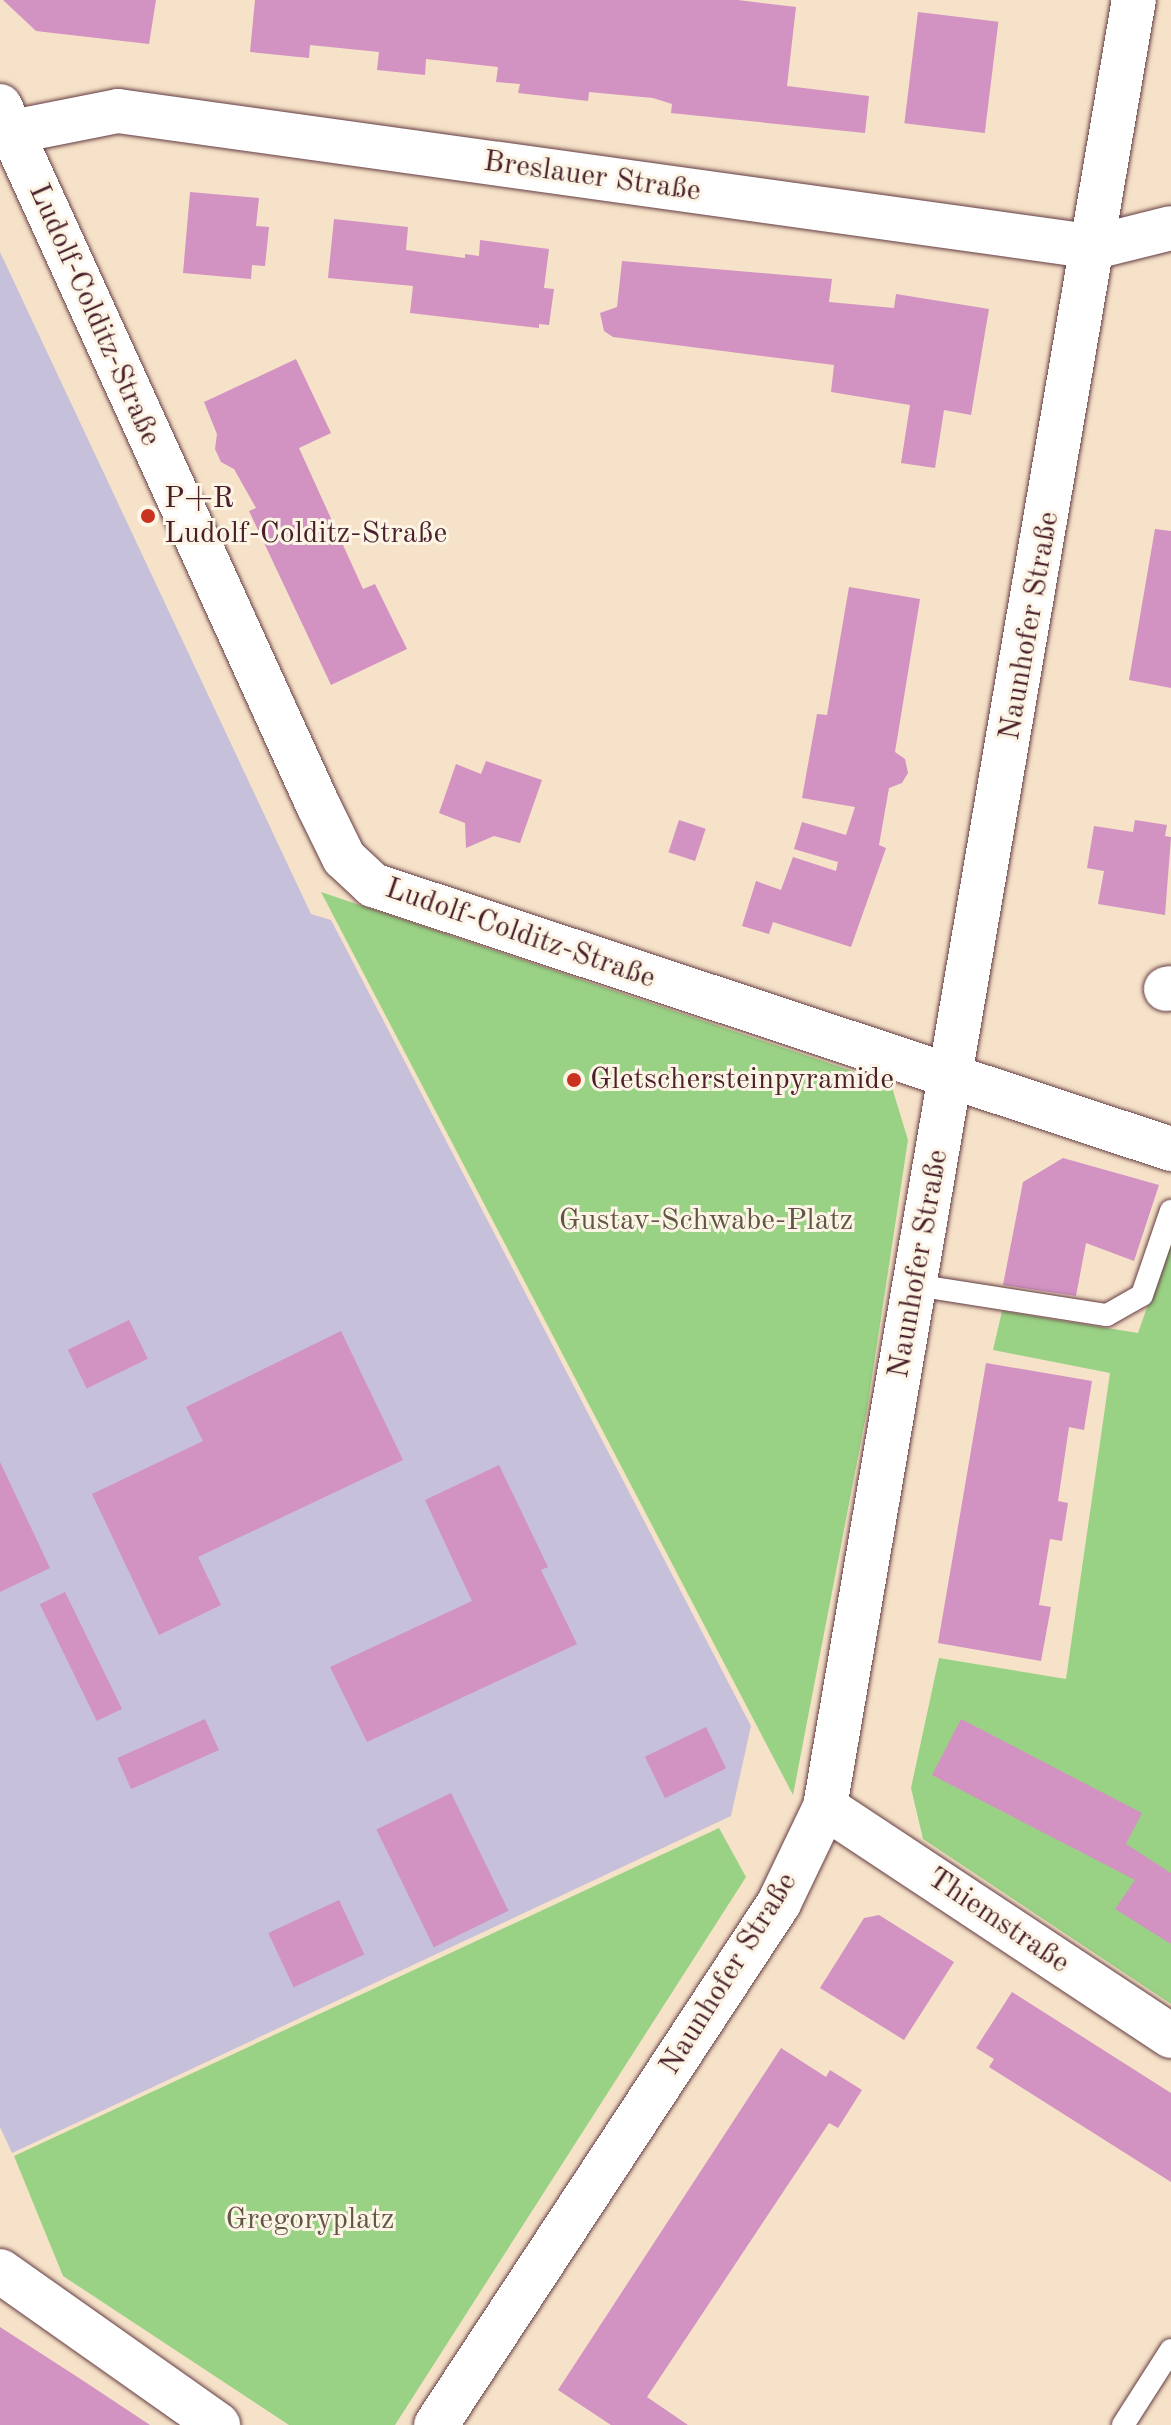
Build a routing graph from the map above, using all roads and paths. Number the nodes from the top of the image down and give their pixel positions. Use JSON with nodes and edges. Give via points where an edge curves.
{"nodes":[{"id":1,"x":1134,"y":0,"type":"edge"},
{"id":2,"x":6,"y":119,"type":"edge"},
{"id":3,"x":1171,"y":228,"type":"edge"},
{"id":4,"x":1095,"y":247,"type":"junction"},
{"id":5,"x":952,"y":1078,"type":"junction"},
{"id":6,"x":1171,"y":1149,"type":"edge"},
{"id":7,"x":1171,"y":1211,"type":"edge"},
{"id":8,"x":915,"y":1285,"type":"junction"},
{"id":9,"x":825,"y":1807,"type":"junction"},
{"id":10,"x":1171,"y":2036,"type":"edge"},
{"id":11,"x":0,"y":2271,"type":"edge"},
{"id":12,"x":1171,"y":2350,"type":"edge"},
{"id":13,"x":218,"y":2425,"type":"edge"},
{"id":14,"x":436,"y":2425,"type":"edge"},
{"id":15,"x":1123,"y":2425,"type":"edge"}],
"edges":[{"from":1,"to":4,"type":"street","name":"Naunhofer Straße"},
{"from":2,"to":4,"type":"street","name":"Breslauer Straße","via":[[118,111]]},
{"from":2,"to":5,"type":"street","name":"Ludolf-Colditz-Straße","via":[[344,858],[373,885]]},
{"from":3,"to":4,"type":"street","name":"Breslauer Straße"},
{"from":4,"to":5,"type":"street","name":"Naunhofer Straße"},
{"from":5,"to":6,"type":"street","name":"Ludolf-Colditz-Straße"},
{"from":5,"to":8,"type":"street","name":"Naunhofer Straße"},
{"from":7,"to":8,"type":"lane","via":[[1142,1295],[1107,1315]]},
{"from":8,"to":9,"type":"street","name":"Naunhofer Straße"},
{"from":9,"to":10,"type":"street","name":"Thiemstraße"},
{"from":9,"to":14,"type":"street","name":"Naunhofer Straße","via":[[779,1903]]},
{"from":11,"to":13,"type":"street"},
{"from":12,"to":15,"type":"lane"}]}
